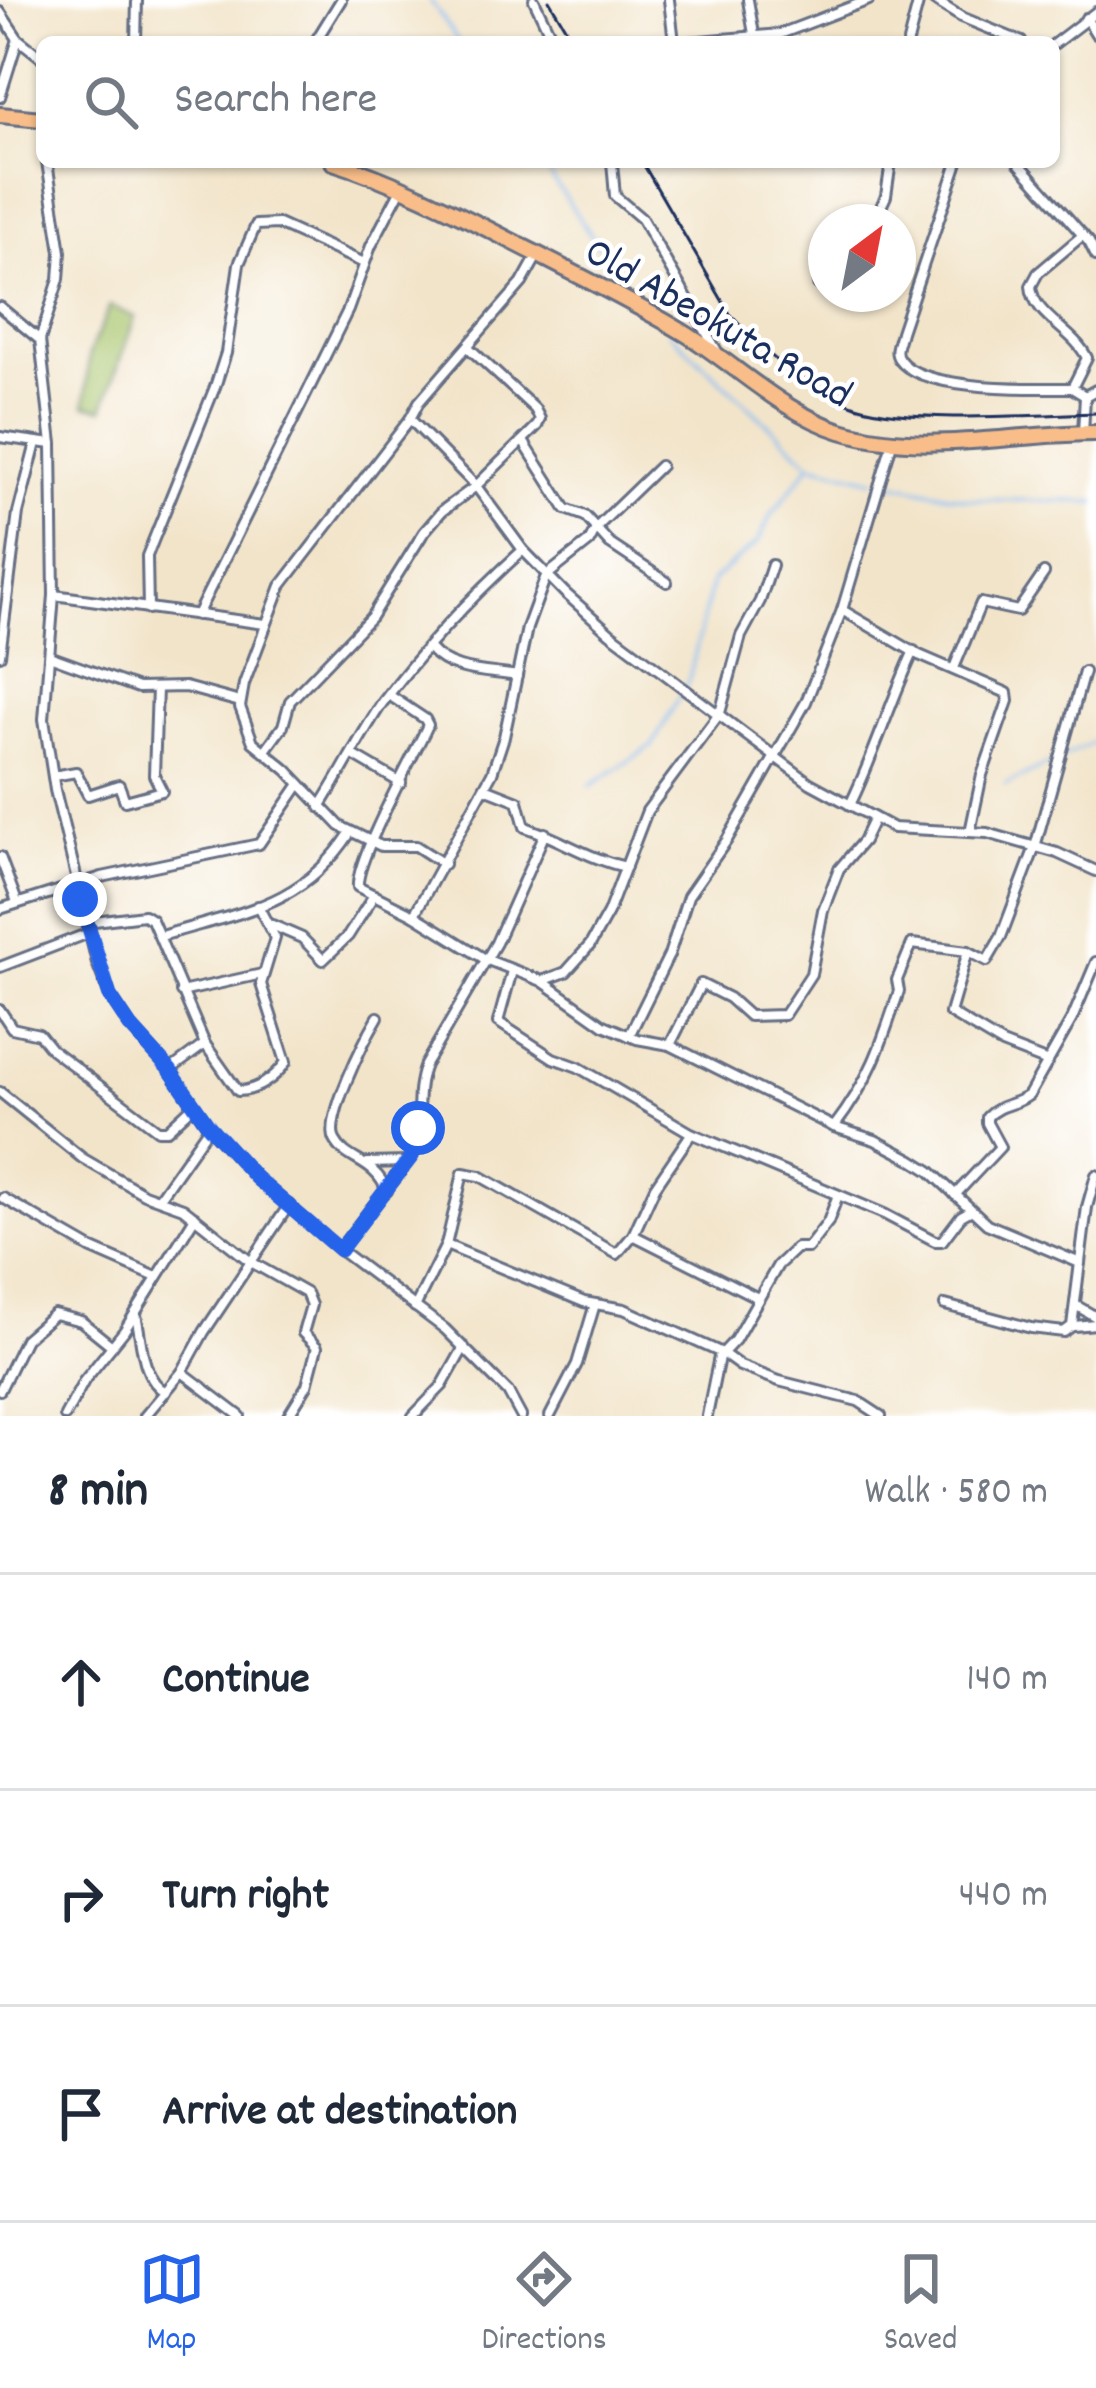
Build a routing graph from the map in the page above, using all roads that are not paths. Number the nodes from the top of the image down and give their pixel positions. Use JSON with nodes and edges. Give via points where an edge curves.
{"nodes":[{"id":1,"x":137,"y":0,"type":"edge"},
{"id":2,"x":341,"y":0,"type":"edge"},
{"id":3,"x":534,"y":0,"type":"edge"},
{"id":4,"x":669,"y":0,"type":"edge"},
{"id":5,"x":748,"y":0,"type":"edge"},
{"id":6,"x":869,"y":0,"type":"edge"},
{"id":7,"x":920,"y":0,"type":"edge"},
{"id":8,"x":934,"y":0,"type":"edge"},
{"id":9,"x":958,"y":0,"type":"edge"},
{"id":10,"x":952,"y":11,"type":"junction"},
{"id":11,"x":1096,"y":11,"type":"edge"},
{"id":12,"x":0,"y":12,"type":"edge"},
{"id":13,"x":1085,"y":18,"type":"junction"},
{"id":14,"x":754,"y":34,"type":"junction"},
{"id":15,"x":1096,"y":34,"type":"edge"},
{"id":16,"x":136,"y":36,"type":"edge"},
{"id":17,"x":319,"y":36,"type":"edge"},
{"id":18,"x":551,"y":36,"type":"edge"},
{"id":19,"x":673,"y":36,"type":"edge"},
{"id":20,"x":738,"y":36,"type":"edge"},
{"id":21,"x":910,"y":36,"type":"edge"},
{"id":22,"x":1008,"y":36,"type":"edge"},
{"id":23,"x":18,"y":39,"type":"junction"},
{"id":24,"x":1060,"y":39,"type":"edge"},
{"id":25,"x":36,"y":53,"type":"edge"},
{"id":26,"x":0,"y":97,"type":"edge"},
{"id":27,"x":0,"y":115,"type":"edge"},
{"id":28,"x":36,"y":118,"type":"edge"},
{"id":29,"x":47,"y":168,"type":"edge"},
{"id":30,"x":349,"y":168,"type":"edge"},
{"id":31,"x":613,"y":168,"type":"edge"},
{"id":32,"x":891,"y":168,"type":"edge"},
{"id":33,"x":956,"y":168,"type":"edge"},
{"id":34,"x":1023,"y":168,"type":"edge"},
{"id":35,"x":402,"y":188,"type":"junction"},
{"id":36,"x":882,"y":204,"type":"edge"},
{"id":37,"x":1083,"y":235,"type":"junction"},
{"id":38,"x":538,"y":255,"type":"junction"},
{"id":39,"x":1096,"y":256,"type":"edge"},
{"id":40,"x":364,"y":263,"type":"junction"},
{"id":41,"x":0,"y":307,"type":"edge"},
{"id":42,"x":40,"y":340,"type":"junction"},
{"id":43,"x":468,"y":347,"type":"junction"},
{"id":44,"x":719,"y":355,"type":"junction"},
{"id":45,"x":1091,"y":360,"type":"edge"},
{"id":46,"x":1072,"y":388,"type":"junction"},
{"id":47,"x":1096,"y":390,"type":"edge"},
{"id":48,"x":1085,"y":396,"type":"junction"},
{"id":49,"x":410,"y":419,"type":"junction"},
{"id":50,"x":1090,"y":433,"type":"edge"},
{"id":51,"x":0,"y":437,"type":"edge"},
{"id":52,"x":523,"y":441,"type":"junction"},
{"id":53,"x":892,"y":441,"type":"junction"},
{"id":54,"x":36,"y":443,"type":"junction"},
{"id":55,"x":52,"y":444,"type":"junction"},
{"id":56,"x":660,"y":466,"type":"dead end"},
{"id":57,"x":476,"y":486,"type":"junction"},
{"id":58,"x":597,"y":527,"type":"junction"},
{"id":59,"x":523,"y":550,"type":"junction"},
{"id":60,"x":772,"y":565,"type":"dead end"},
{"id":61,"x":1044,"y":573,"type":"dead end"},
{"id":62,"x":546,"y":576,"type":"junction"},
{"id":63,"x":5,"y":581,"type":"edge"},
{"id":64,"x":667,"y":582,"type":"dead end"},
{"id":65,"x":54,"y":595,"type":"junction"},
{"id":66,"x":148,"y":609,"type":"junction"},
{"id":67,"x":842,"y":610,"type":"junction"},
{"id":68,"x":196,"y":615,"type":"junction"},
{"id":69,"x":265,"y":624,"type":"junction"},
{"id":70,"x":430,"y":649,"type":"junction"},
{"id":71,"x":914,"y":651,"type":"junction"},
{"id":72,"x":0,"y":655,"type":"edge"},
{"id":73,"x":52,"y":657,"type":"junction"},
{"id":74,"x":954,"y":668,"type":"junction"},
{"id":75,"x":1084,"y":672,"type":"dead end"},
{"id":76,"x":518,"y":676,"type":"junction"},
{"id":77,"x":157,"y":688,"type":"junction"},
{"id":78,"x":389,"y":695,"type":"junction"},
{"id":79,"x":240,"y":702,"type":"junction"},
{"id":80,"x":720,"y":713,"type":"junction"},
{"id":81,"x":264,"y":752,"type":"junction"},
{"id":82,"x":353,"y":755,"type":"junction"},
{"id":83,"x":777,"y":757,"type":"junction"},
{"id":84,"x":52,"y":776,"type":"junction"},
{"id":85,"x":401,"y":783,"type":"junction"},
{"id":86,"x":300,"y":784,"type":"junction"},
{"id":87,"x":485,"y":788,"type":"junction"},
{"id":88,"x":850,"y":805,"type":"junction"},
{"id":89,"x":320,"y":807,"type":"junction"},
{"id":90,"x":874,"y":818,"type":"junction"},
{"id":91,"x":970,"y":832,"type":"junction"},
{"id":92,"x":350,"y":833,"type":"junction"},
{"id":93,"x":545,"y":833,"type":"junction"},
{"id":94,"x":368,"y":843,"type":"junction"},
{"id":95,"x":1035,"y":847,"type":"junction"},
{"id":96,"x":0,"y":857,"type":"edge"},
{"id":97,"x":444,"y":864,"type":"junction"},
{"id":98,"x":626,"y":867,"type":"junction"},
{"id":99,"x":1096,"y":872,"type":"edge"},
{"id":100,"x":76,"y":884,"type":"junction"},
{"id":101,"x":374,"y":895,"type":"junction"},
{"id":102,"x":16,"y":902,"type":"junction"},
{"id":103,"x":257,"y":906,"type":"junction"},
{"id":104,"x":0,"y":909,"type":"edge"},
{"id":105,"x":414,"y":915,"type":"junction"},
{"id":106,"x":86,"y":922,"type":"junction"},
{"id":107,"x":269,"y":923,"type":"junction"},
{"id":108,"x":89,"y":933,"type":"junction"},
{"id":109,"x":160,"y":936,"type":"junction"},
{"id":110,"x":968,"y":950,"type":"junction"},
{"id":111,"x":484,"y":959,"type":"junction"},
{"id":112,"x":1096,"y":962,"type":"edge"},
{"id":113,"x":0,"y":967,"type":"edge"},
{"id":114,"x":512,"y":971,"type":"junction"},
{"id":115,"x":262,"y":974,"type":"junction"},
{"id":116,"x":542,"y":981,"type":"junction"},
{"id":117,"x":181,"y":992,"type":"junction"},
{"id":118,"x":0,"y":1010,"type":"edge"},
{"id":119,"x":378,"y":1017,"type":"dead end"},
{"id":120,"x":629,"y":1036,"type":"junction"},
{"id":121,"x":206,"y":1044,"type":"junction"},
{"id":122,"x":670,"y":1046,"type":"junction"},
{"id":123,"x":1048,"y":1062,"type":"junction"},
{"id":124,"x":170,"y":1070,"type":"junction"},
{"id":125,"x":0,"y":1092,"type":"edge"},
{"id":126,"x":194,"y":1105,"type":"junction"},
{"id":127,"x":209,"y":1126,"type":"junction"},
{"id":128,"x":834,"y":1127,"type":"junction"},
{"id":129,"x":691,"y":1133,"type":"junction"},
{"id":130,"x":407,"y":1162,"type":"junction"},
{"id":131,"x":367,"y":1163,"type":"junction"},
{"id":132,"x":1096,"y":1175,"type":"edge"},
{"id":133,"x":387,"y":1191,"type":"junction"},
{"id":134,"x":838,"y":1196,"type":"junction"},
{"id":135,"x":955,"y":1196,"type":"junction"},
{"id":136,"x":3,"y":1198,"type":"dead end"},
{"id":137,"x":159,"y":1198,"type":"junction"},
{"id":138,"x":289,"y":1205,"type":"junction"},
{"id":139,"x":970,"y":1211,"type":"junction"},
{"id":140,"x":196,"y":1217,"type":"junction"},
{"id":141,"x":633,"y":1235,"type":"junction"},
{"id":142,"x":446,"y":1245,"type":"junction"},
{"id":143,"x":340,"y":1250,"type":"junction"},
{"id":144,"x":251,"y":1262,"type":"junction"},
{"id":145,"x":1081,"y":1263,"type":"junction"},
{"id":146,"x":154,"y":1276,"type":"junction"},
{"id":147,"x":758,"y":1298,"type":"junction"},
{"id":148,"x":595,"y":1304,"type":"junction"},
{"id":149,"x":945,"y":1305,"type":"dead end"},
{"id":150,"x":1077,"y":1306,"type":"junction"},
{"id":151,"x":415,"y":1307,"type":"junction"},
{"id":152,"x":135,"y":1313,"type":"junction"},
{"id":153,"x":1096,"y":1321,"type":"edge"},
{"id":154,"x":1072,"y":1326,"type":"junction"},
{"id":155,"x":112,"y":1346,"type":"junction"},
{"id":156,"x":464,"y":1348,"type":"junction"},
{"id":157,"x":722,"y":1353,"type":"junction"},
{"id":158,"x":182,"y":1372,"type":"junction"},
{"id":159,"x":0,"y":1390,"type":"edge"},
{"id":160,"x":166,"y":1392,"type":"junction"},
{"id":161,"x":65,"y":1416,"type":"edge"},
{"id":162,"x":145,"y":1416,"type":"edge"},
{"id":163,"x":240,"y":1416,"type":"edge"},
{"id":164,"x":288,"y":1416,"type":"edge"},
{"id":165,"x":413,"y":1416,"type":"edge"},
{"id":166,"x":520,"y":1416,"type":"edge"},
{"id":167,"x":550,"y":1416,"type":"edge"},
{"id":168,"x":707,"y":1416,"type":"edge"},
{"id":169,"x":881,"y":1416,"type":"edge"}],
"edges":[{"from":1,"to":16,"type":"street"},
{"from":2,"to":17,"type":"street"},
{"from":3,"to":18,"type":"street"},
{"from":4,"to":19,"type":"street"},
{"from":5,"to":14,"type":"street"},
{"from":6,"to":14,"type":"street","via":[[798,30]]},
{"from":7,"to":21,"type":"street"},
{"from":8,"to":10,"type":"street"},
{"from":9,"to":10,"type":"street"},
{"from":10,"to":22,"type":"street"},
{"from":11,"to":13,"type":"street"},
{"from":12,"to":23,"type":"street"},
{"from":13,"to":15,"type":"street"},
{"from":13,"to":24,"type":"street"},
{"from":14,"to":20,"type":"street"},
{"from":23,"to":25,"type":"street"},
{"from":23,"to":26,"type":"street"},
{"from":27,"to":28,"type":"highway"},
{"from":29,"to":42,"type":"street","via":[[61,252]]},
{"from":30,"to":35,"type":"highway","name":"Old Abeokuta Road"},
{"from":31,"to":44,"type":"street","via":[[615,196],[641,219]]},
{"from":32,"to":36,"type":"street"},
{"from":33,"to":46,"type":"street","via":[[901,332],[900,362],[926,376],[979,385]]},
{"from":34,"to":37,"type":"street"},
{"from":35,"to":38,"type":"highway","name":"Old Abeokuta Road"},
{"from":35,"to":40,"type":"street"},
{"from":37,"to":39,"type":"street"},
{"from":37,"to":45,"type":"street","via":[[1038,273],[1031,294]]},
{"from":38,"to":43,"type":"street"},
{"from":38,"to":44,"type":"highway","name":"Old Abeokuta Road"},
{"from":40,"to":66,"type":"street","via":[[278,224],[256,225],[239,264],[215,387],[147,556]]},
{"from":40,"to":68,"type":"street"},
{"from":41,"to":42,"type":"street"},
{"from":42,"to":55,"type":"street"},
{"from":43,"to":49,"type":"street"},
{"from":43,"to":52,"type":"street","via":[[539,415]]},
{"from":44,"to":53,"type":"highway","name":"Old Abeokuta Road","via":[[811,419]]},
{"from":45,"to":46,"type":"street"},
{"from":46,"to":48,"type":"street"},
{"from":47,"to":48,"type":"street"},
{"from":48,"to":50,"type":"street"},
{"from":49,"to":57,"type":"street"},
{"from":49,"to":69,"type":"street","via":[[296,563]]},
{"from":50,"to":53,"type":"highway","name":"Old Abeokuta Road"},
{"from":51,"to":54,"type":"street"},
{"from":52,"to":57,"type":"street"},
{"from":52,"to":58,"type":"street","via":[[566,509]]},
{"from":53,"to":67,"type":"street"},
{"from":54,"to":55,"type":"street"},
{"from":54,"to":63,"type":"street"},
{"from":55,"to":65,"type":"street"},
{"from":56,"to":58,"type":"street"},
{"from":57,"to":59,"type":"street"},
{"from":57,"to":81,"type":"street","via":[[424,532],[371,617],[290,701]]},
{"from":58,"to":62,"type":"street"},
{"from":58,"to":64,"type":"street"},
{"from":59,"to":62,"type":"street"},
{"from":59,"to":70,"type":"street","via":[[448,620]]},
{"from":60,"to":80,"type":"street"},
{"from":61,"to":74,"type":"street","via":[[1023,609],[981,603]]},
{"from":62,"to":76,"type":"street"},
{"from":62,"to":80,"type":"street"},
{"from":63,"to":72,"type":"street"},
{"from":65,"to":66,"type":"street"},
{"from":65,"to":73,"type":"street"},
{"from":66,"to":68,"type":"street"},
{"from":67,"to":71,"type":"street"},
{"from":67,"to":83,"type":"street"},
{"from":68,"to":69,"type":"street"},
{"from":69,"to":79,"type":"street"},
{"from":70,"to":76,"type":"street","via":[[457,667]]},
{"from":70,"to":78,"type":"street"},
{"from":71,"to":74,"type":"street"},
{"from":71,"to":88,"type":"street"},
{"from":73,"to":77,"type":"street"},
{"from":73,"to":84,"type":"street","via":[[44,719]]},
{"from":74,"to":91,"type":"street","via":[[1008,700]]},
{"from":75,"to":95,"type":"street"},
{"from":76,"to":87,"type":"street"},
{"from":77,"to":79,"type":"street","via":[[200,689]]},
{"from":77,"to":84,"type":"street","via":[[154,775],[162,791],[125,801],[119,785],[88,795],[76,772]]},
{"from":78,"to":82,"type":"street"},
{"from":78,"to":85,"type":"street","via":[[428,722]]},
{"from":79,"to":81,"type":"street","via":[[247,732]]},
{"from":80,"to":83,"type":"street"},
{"from":80,"to":98,"type":"street","via":[[647,811]]},
{"from":81,"to":86,"type":"street"},
{"from":82,"to":85,"type":"street"},
{"from":82,"to":89,"type":"street"},
{"from":83,"to":88,"type":"street"},
{"from":83,"to":120,"type":"street","via":[[688,896]]},
{"from":84,"to":100,"type":"street"},
{"from":85,"to":94,"type":"street"},
{"from":86,"to":89,"type":"street"},
{"from":86,"to":100,"type":"street","via":[[259,844]]},
{"from":87,"to":93,"type":"street","via":[[518,801],[521,824]]},
{"from":87,"to":97,"type":"street"},
{"from":88,"to":90,"type":"street"},
{"from":89,"to":92,"type":"street"},
{"from":90,"to":91,"type":"street","via":[[893,828]]},
{"from":90,"to":122,"type":"street","via":[[838,869],[811,974],[784,1015],[749,1016],[701,984]]},
{"from":91,"to":95,"type":"street"},
{"from":92,"to":94,"type":"street"},
{"from":92,"to":103,"type":"street","via":[[316,876]]},
{"from":93,"to":98,"type":"street"},
{"from":93,"to":111,"type":"street"},
{"from":94,"to":97,"type":"street","via":[[410,844]]},
{"from":94,"to":101,"type":"street","via":[[357,882]]},
{"from":95,"to":99,"type":"street"},
{"from":95,"to":110,"type":"street","via":[[987,961]]},
{"from":96,"to":102,"type":"street"},
{"from":97,"to":105,"type":"street"},
{"from":98,"to":116,"type":"street","via":[[579,960]]},
{"from":100,"to":102,"type":"street"},
{"from":100,"to":106,"type":"street"},
{"from":101,"to":105,"type":"street"},
{"from":101,"to":107,"type":"street","via":[[323,960],[302,938]]},
{"from":102,"to":104,"type":"street"},
{"from":103,"to":107,"type":"street"},
{"from":103,"to":109,"type":"street"},
{"from":105,"to":111,"type":"street"},
{"from":106,"to":108,"type":"street"},
{"from":106,"to":109,"type":"street","via":[[146,915]]},
{"from":107,"to":115,"type":"street","via":[[274,938]]},
{"from":108,"to":113,"type":"street"},
{"from":108,"to":124,"type":"street","via":[[110,996]]},
{"from":109,"to":117,"type":"street"},
{"from":110,"to":123,"type":"street","via":[[950,1013]]},
{"from":110,"to":128,"type":"street","via":[[913,944],[874,1066]]},
{"from":111,"to":114,"type":"street"},
{"from":111,"to":130,"type":"street","via":[[418,1084],[417,1142]]},
{"from":112,"to":123,"type":"street"},
{"from":114,"to":116,"type":"street"},
{"from":114,"to":129,"type":"street","via":[[498,1022]]},
{"from":115,"to":117,"type":"street"},
{"from":115,"to":121,"type":"street","via":[[286,1054],[279,1071],[240,1092]]},
{"from":116,"to":120,"type":"street"},
{"from":117,"to":121,"type":"street"},
{"from":118,"to":126,"type":"street","via":[[12,1028],[39,1034],[158,1130]]},
{"from":119,"to":131,"type":"street","via":[[332,1128],[339,1144]]},
{"from":120,"to":122,"type":"street"},
{"from":121,"to":124,"type":"street"},
{"from":122,"to":128,"type":"street"},
{"from":123,"to":135,"type":"street","via":[[1029,1095],[987,1117],[1000,1147]]},
{"from":124,"to":126,"type":"street"},
{"from":125,"to":137,"type":"street","via":[[82,1158]]},
{"from":126,"to":127,"type":"street"},
{"from":127,"to":137,"type":"street"},
{"from":127,"to":138,"type":"street"},
{"from":128,"to":135,"type":"street","via":[[911,1159]]},
{"from":129,"to":134,"type":"street"},
{"from":129,"to":141,"type":"street"},
{"from":130,"to":131,"type":"street"},
{"from":130,"to":133,"type":"street"},
{"from":131,"to":133,"type":"street"},
{"from":132,"to":145,"type":"street"},
{"from":133,"to":143,"type":"street"},
{"from":134,"to":139,"type":"street","via":[[935,1241]]},
{"from":134,"to":147,"type":"street","via":[[808,1248],[789,1252]]},
{"from":135,"to":139,"type":"street"},
{"from":136,"to":146,"type":"street"},
{"from":137,"to":140,"type":"street"},
{"from":138,"to":143,"type":"street"},
{"from":138,"to":144,"type":"street"},
{"from":139,"to":145,"type":"street"},
{"from":140,"to":144,"type":"street"},
{"from":140,"to":146,"type":"street"},
{"from":141,"to":142,"type":"street","via":[[617,1254],[468,1173],[457,1186]]},
{"from":141,"to":147,"type":"street"},
{"from":142,"to":148,"type":"street"},
{"from":142,"to":151,"type":"street"},
{"from":143,"to":151,"type":"street"},
{"from":144,"to":158,"type":"street"},
{"from":144,"to":164,"type":"street","via":[[310,1298],[304,1333],[317,1347]]},
{"from":145,"to":150,"type":"street"},
{"from":146,"to":152,"type":"street"},
{"from":147,"to":157,"type":"street"},
{"from":148,"to":157,"type":"street"},
{"from":148,"to":167,"type":"street"},
{"from":149,"to":154,"type":"street","via":[[1031,1328]]},
{"from":150,"to":153,"type":"street"},
{"from":150,"to":154,"type":"street"},
{"from":151,"to":156,"type":"street"},
{"from":152,"to":155,"type":"street"},
{"from":152,"to":160,"type":"street","via":[[148,1374]]},
{"from":153,"to":154,"type":"street"},
{"from":155,"to":159,"type":"street","via":[[81,1321],[54,1314],[25,1339]]},
{"from":155,"to":161,"type":"street"},
{"from":156,"to":165,"type":"street"},
{"from":156,"to":166,"type":"street"},
{"from":157,"to":168,"type":"street"},
{"from":157,"to":169,"type":"street"},
{"from":158,"to":160,"type":"street"},
{"from":158,"to":163,"type":"street"},
{"from":160,"to":162,"type":"street"}]}
